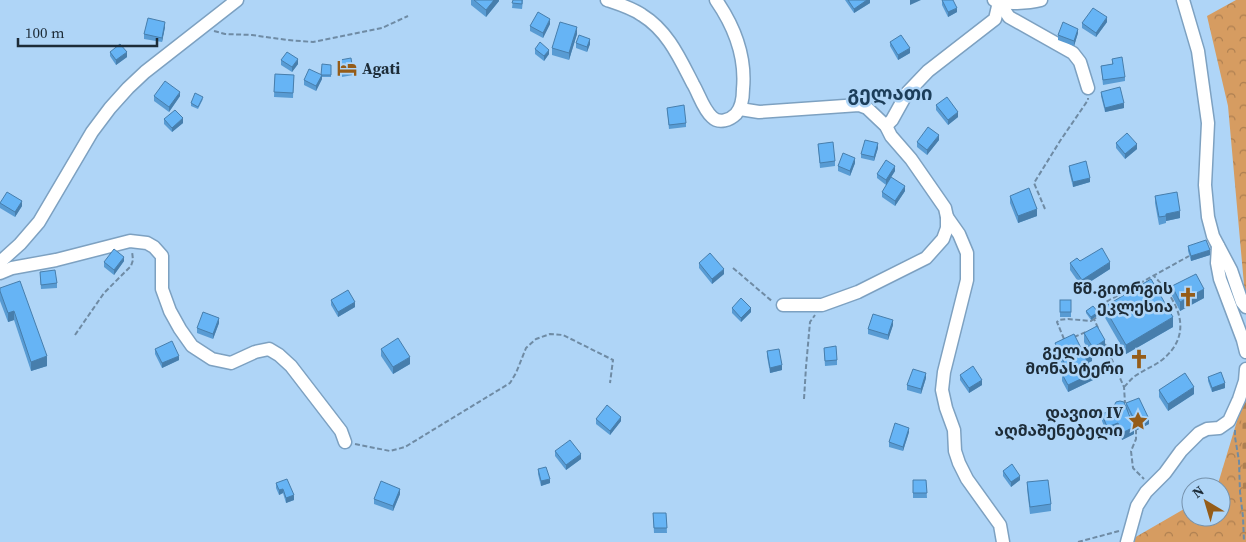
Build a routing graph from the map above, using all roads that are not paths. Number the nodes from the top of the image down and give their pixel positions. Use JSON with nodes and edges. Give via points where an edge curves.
{"nodes":[{"id":1,"x":221,"y":0,"type":"edge"},
{"id":2,"x":237,"y":0,"type":"edge"},
{"id":3,"x":607,"y":0,"type":"edge"},
{"id":4,"x":716,"y":0,"type":"edge"},
{"id":5,"x":1041,"y":0,"type":"edge"},
{"id":6,"x":1183,"y":0,"type":"edge"},
{"id":7,"x":996,"y":1,"type":"edge"},
{"id":8,"x":218,"y":14,"type":"junction"},
{"id":9,"x":1088,"y":88,"type":"road end"},
{"id":10,"x":740,"y":109,"type":"junction"},
{"id":11,"x":886,"y":126,"type":"junction"},
{"id":12,"x":947,"y":217,"type":"junction"},
{"id":13,"x":1218,"y":246,"type":"junction"},
{"id":14,"x":0,"y":262,"type":"edge"},
{"id":15,"x":0,"y":274,"type":"edge"},
{"id":16,"x":783,"y":304,"type":"road end"},
{"id":17,"x":1246,"y":307,"type":"edge"},
{"id":18,"x":1246,"y":352,"type":"edge"},
{"id":19,"x":1246,"y":369,"type":"edge"},
{"id":20,"x":345,"y":442,"type":"road end"},
{"id":21,"x":1003,"y":542,"type":"edge"},
{"id":22,"x":1127,"y":542,"type":"edge"}],
"edges":[{"from":1,"to":8,"type":"street"},
{"from":2,"to":8,"type":"street"},
{"from":3,"to":10,"type":"street","via":[[642,14],[668,38],[713,118],[727,120]]},
{"from":4,"to":10,"type":"street","via":[[726,15],[743,61]]},
{"from":5,"to":7,"type":"street"},
{"from":6,"to":13,"type":"street","via":[[1198,51],[1203,86],[1208,123],[1205,185],[1208,217]]},
{"from":7,"to":9,"type":"street","via":[[1010,17],[1072,53],[1080,62]]},
{"from":7,"to":11,"type":"street","via":[[995,19],[928,70]]},
{"from":8,"to":14,"type":"street","via":[[145,72],[110,108],[92,132],[39,222]]},
{"from":10,"to":11,"type":"street","via":[[758,112],[859,105],[867,108]]},
{"from":11,"to":12,"type":"street","via":[[945,208]]},
{"from":12,"to":16,"type":"street","via":[[943,239],[926,258],[858,292],[822,305]]},
{"from":12,"to":21,"type":"street","via":[[967,253],[967,280],[942,390],[954,430],[959,463],[1000,525]]},
{"from":13,"to":17,"type":"street"},
{"from":13,"to":18,"type":"street","via":[[1220,279]]},
{"from":15,"to":20,"type":"street","via":[[12,268],[130,241],[147,243],[162,256],[162,289],[170,311],[192,346],[212,359],[231,363],[270,349],[279,354],[341,431]]},
{"from":19,"to":22,"type":"street","via":[[1240,399],[1229,422],[1199,433],[1181,451],[1137,506]]}]}
